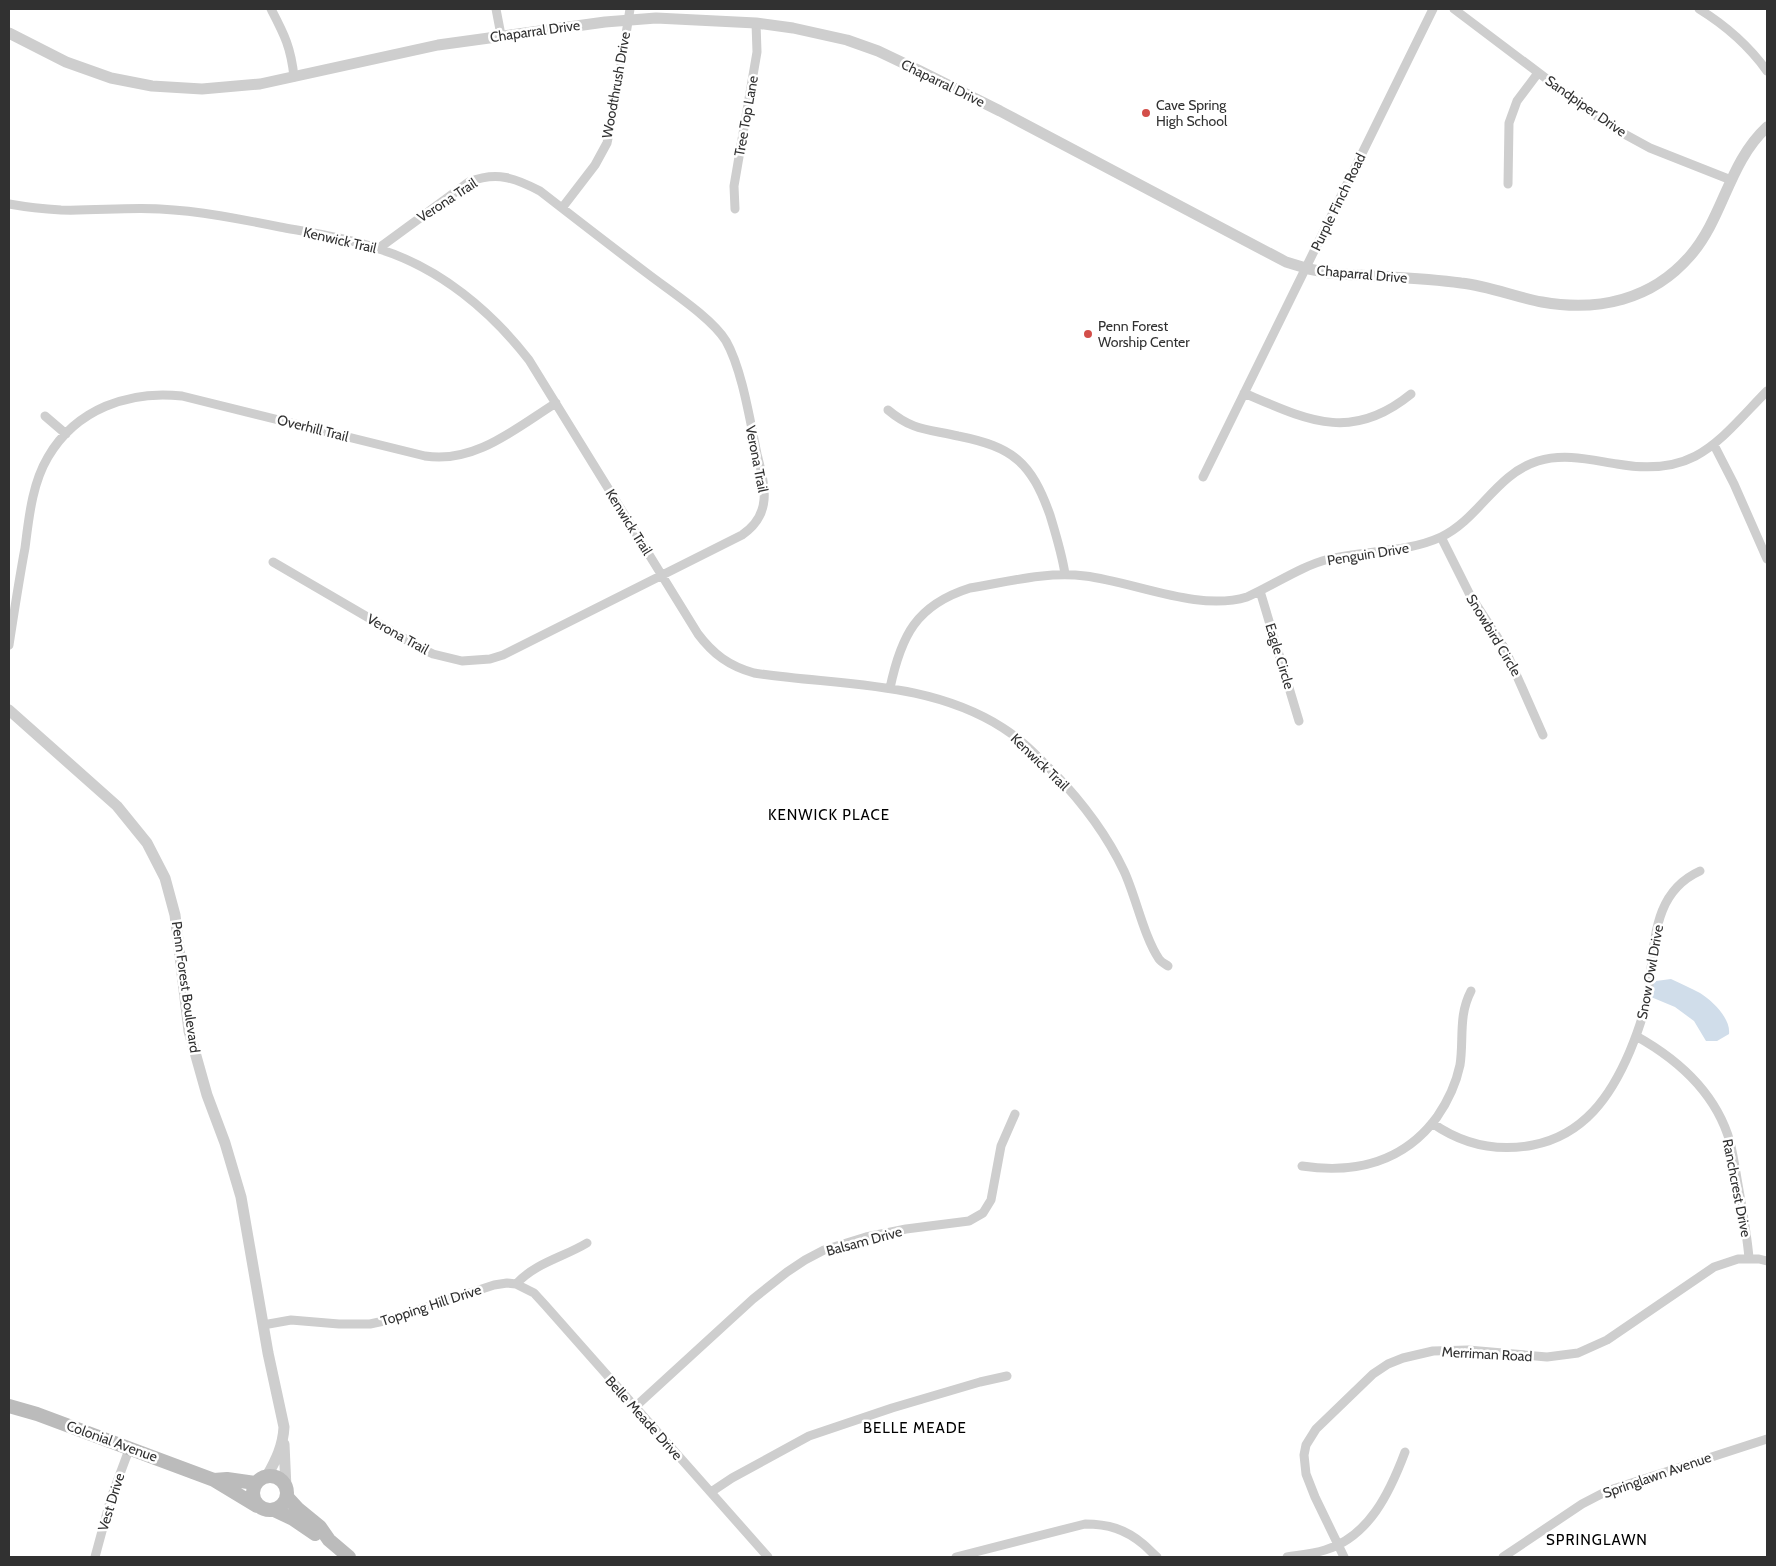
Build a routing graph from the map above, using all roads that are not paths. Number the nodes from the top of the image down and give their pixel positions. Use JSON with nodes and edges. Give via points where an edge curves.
{"nodes":[{"id":1,"x":271,"y":9,"type":"edge"},
{"id":2,"x":496,"y":9,"type":"edge"},
{"id":3,"x":1433,"y":9,"type":"edge"},
{"id":4,"x":1454,"y":9,"type":"edge"},
{"id":5,"x":1699,"y":9,"type":"edge"},
{"id":6,"x":1712,"y":12,"type":"edge"},
{"id":7,"x":628,"y":14,"type":"edge"},
{"id":8,"x":756,"y":23,"type":"junction"},
{"id":9,"x":9,"y":33,"type":"edge"},
{"id":10,"x":501,"y":36,"type":"junction"},
{"id":11,"x":1767,"y":71,"type":"edge"},
{"id":12,"x":1538,"y":72,"type":"junction"},
{"id":13,"x":294,"y":77,"type":"junction"},
{"id":14,"x":1767,"y":127,"type":"edge"},
{"id":15,"x":1731,"y":180,"type":"junction"},
{"id":16,"x":1508,"y":184,"type":"dead end"},
{"id":17,"x":9,"y":204,"type":"edge"},
{"id":18,"x":562,"y":208,"type":"junction"},
{"id":19,"x":735,"y":208,"type":"dead end"},
{"id":20,"x":379,"y":248,"type":"junction"},
{"id":21,"x":1305,"y":268,"type":"junction"},
{"id":22,"x":1767,"y":391,"type":"edge"},
{"id":23,"x":1244,"y":393,"type":"junction"},
{"id":24,"x":1411,"y":394,"type":"dead end"},
{"id":25,"x":556,"y":404,"type":"junction"},
{"id":26,"x":888,"y":410,"type":"dead end"},
{"id":27,"x":46,"y":416,"type":"dead end"},
{"id":28,"x":66,"y":434,"type":"junction"},
{"id":29,"x":1714,"y":445,"type":"junction"},
{"id":30,"x":1204,"y":477,"type":"dead end"},
{"id":31,"x":1441,"y":537,"type":"junction"},
{"id":32,"x":1767,"y":559,"type":"edge"},
{"id":33,"x":273,"y":562,"type":"dead end"},
{"id":34,"x":1065,"y":574,"type":"junction"},
{"id":35,"x":662,"y":575,"type":"junction"},
{"id":36,"x":1260,"y":591,"type":"junction"},
{"id":37,"x":9,"y":645,"type":"edge"},
{"id":38,"x":890,"y":688,"type":"junction"},
{"id":39,"x":9,"y":710,"type":"edge"},
{"id":40,"x":1299,"y":721,"type":"dead end"},
{"id":41,"x":1544,"y":735,"type":"dead end"},
{"id":42,"x":1700,"y":871,"type":"dead end"},
{"id":43,"x":1168,"y":966,"type":"dead end"},
{"id":44,"x":1471,"y":991,"type":"dead end"},
{"id":45,"x":1636,"y":1036,"type":"junction"},
{"id":46,"x":1015,"y":1114,"type":"dead end"},
{"id":47,"x":1432,"y":1123,"type":"junction"},
{"id":48,"x":1302,"y":1166,"type":"dead end"},
{"id":49,"x":587,"y":1243,"type":"dead end"},
{"id":50,"x":1749,"y":1258,"type":"junction"},
{"id":51,"x":1767,"y":1261,"type":"edge"},
{"id":52,"x":516,"y":1284,"type":"junction"},
{"id":53,"x":263,"y":1325,"type":"junction"},
{"id":54,"x":1007,"y":1376,"type":"dead end"},
{"id":55,"x":9,"y":1406,"type":"edge"},
{"id":56,"x":635,"y":1406,"type":"junction"},
{"id":57,"x":283,"y":1437,"type":"junction"},
{"id":58,"x":1767,"y":1440,"type":"edge"},
{"id":59,"x":130,"y":1447,"type":"junction"},
{"id":60,"x":1405,"y":1452,"type":"dead end"},
{"id":61,"x":267,"y":1476,"type":"junction"},
{"id":62,"x":214,"y":1480,"type":"junction"},
{"id":63,"x":255,"y":1484,"type":"junction"},
{"id":64,"x":711,"y":1492,"type":"junction"},
{"id":65,"x":286,"y":1493,"type":"junction"},
{"id":66,"x":257,"y":1506,"type":"junction"},
{"id":67,"x":274,"y":1510,"type":"junction"},
{"id":68,"x":329,"y":1540,"type":"junction"},
{"id":69,"x":1338,"y":1545,"type":"junction"},
{"id":70,"x":95,"y":1557,"type":"edge"},
{"id":71,"x":349,"y":1557,"type":"edge"},
{"id":72,"x":768,"y":1557,"type":"edge"},
{"id":73,"x":956,"y":1557,"type":"edge"},
{"id":74,"x":1157,"y":1557,"type":"edge"},
{"id":75,"x":1287,"y":1557,"type":"edge"},
{"id":76,"x":1344,"y":1557,"type":"edge"},
{"id":77,"x":1503,"y":1557,"type":"edge"}],
"edges":[{"from":1,"to":13,"type":"street","via":[[286,38]]},
{"from":2,"to":10,"type":"street"},
{"from":3,"to":21,"type":"street","name":"Purple Finch Road"},
{"from":4,"to":12,"type":"street","name":"Sandpiper Drive"},
{"from":5,"to":6,"type":"street"},
{"from":6,"to":11,"type":"street"},
{"from":7,"to":8,"type":"street","name":"Chaparral Drive"},
{"from":7,"to":10,"type":"street","name":"Chaparral Drive"},
{"from":7,"to":18,"type":"street","name":"Woodthrush Drive","via":[[607,143],[596,165]]},
{"from":8,"to":19,"type":"street","name":"Tree Top Lane","via":[[758,38],[734,186]]},
{"from":8,"to":21,"type":"street","name":"Chaparral Drive","via":[[827,35],[878,51],[963,92],[1272,255]]},
{"from":9,"to":13,"type":"street","name":"Chaparral Drive","via":[[86,70],[152,86],[231,88]]},
{"from":10,"to":13,"type":"street","name":"Chaparral Drive","via":[[438,45]]},
{"from":12,"to":15,"type":"street","name":"Sandpiper Drive","via":[[1592,113],[1650,148]]},
{"from":12,"to":16,"type":"street","via":[[1518,101],[1509,123]]},
{"from":14,"to":15,"type":"street","name":"Chaparral Drive","via":[[1747,149]]},
{"from":15,"to":21,"type":"street","name":"Chaparral Drive","via":[[1710,227],[1677,270],[1642,292],[1603,305],[1542,302],[1464,283],[1329,273]]},
{"from":17,"to":20,"type":"street","name":"Kenwick Trail","via":[[62,210],[190,211],[323,234]]},
{"from":18,"to":20,"type":"street","name":"Verona Trail","via":[[540,192],[513,179],[498,176],[479,178]]},
{"from":18,"to":35,"type":"street","name":"Verona Trail","via":[[685,301],[716,329],[729,346],[742,387],[762,475],[765,502],[762,511],[755,524],[742,536]]},
{"from":20,"to":25,"type":"street","name":"Kenwick Trail","via":[[436,276],[476,304],[513,340]]},
{"from":21,"to":23,"type":"street","name":"Purple Finch Road"},
{"from":22,"to":29,"type":"street","name":"Penguin Drive"},
{"from":23,"to":24,"type":"street","via":[[1302,416],[1341,423],[1374,417]]},
{"from":23,"to":30,"type":"street","name":"Purple Finch Road"},
{"from":25,"to":28,"type":"street","name":"Overhill Trail","via":[[483,448],[447,458],[425,456],[164,394],[136,397],[102,408]]},
{"from":25,"to":35,"type":"street","name":"Kenwick Trail"},
{"from":26,"to":34,"type":"street","via":[[908,425],[988,443],[1020,461],[1041,491]]},
{"from":27,"to":28,"type":"street"},
{"from":28,"to":37,"type":"street","name":"Overhill Trail","via":[[48,457],[33,496]]},
{"from":29,"to":31,"type":"street","name":"Penguin Drive","via":[[1692,459],[1665,466],[1634,467],[1575,458],[1538,461],[1515,472],[1460,525]]},
{"from":29,"to":32,"type":"street"},
{"from":31,"to":36,"type":"street","name":"Penguin Drive","via":[[1412,547],[1327,559]]},
{"from":31,"to":41,"type":"street","name":"Snowbird Circle","via":[[1470,595],[1505,649]]},
{"from":33,"to":35,"type":"street","name":"Verona Trail","via":[[417,646],[462,661],[490,659],[503,654]]},
{"from":34,"to":36,"type":"street","name":"Penguin Drive","via":[[1211,602],[1237,600]]},
{"from":34,"to":38,"type":"street","name":"Penguin Drive","via":[[970,588],[943,599],[920,617],[903,642]]},
{"from":35,"to":38,"type":"street","name":"Kenwick Trail","via":[[698,634],[718,657],[740,669]]},
{"from":36,"to":40,"type":"street","name":"Eagle Circle"},
{"from":38,"to":43,"type":"street","name":"Kenwick Trail","via":[[916,692],[961,706],[1003,728],[1032,752],[1076,796],[1106,836],[1128,881],[1148,936],[1159,959]]},
{"from":39,"to":53,"type":"street","name":"Penn Forest Boulevard","via":[[117,806],[147,843],[165,878],[175,915],[189,1031],[241,1197]]},
{"from":42,"to":45,"type":"street","name":"Snow Owl Drive","via":[[1681,882],[1660,916],[1647,997]]},
{"from":44,"to":47,"type":"street","via":[[1462,1018],[1457,1078]]},
{"from":45,"to":47,"type":"street","name":"Snow Owl Drive","via":[[1621,1072],[1602,1103],[1581,1124],[1557,1137],[1522,1147],[1490,1147],[1454,1135]]},
{"from":45,"to":50,"type":"street","name":"Ranchcrest Drive","via":[[1683,1067],[1716,1110],[1733,1154]]},
{"from":46,"to":56,"type":"street","name":"Balsam Drive","via":[[1001,1146],[991,1200],[983,1213],[969,1221],[866,1237],[824,1250],[805,1260],[753,1299]]},
{"from":47,"to":48,"type":"street","via":[[1408,1146],[1382,1160],[1349,1167]]},
{"from":49,"to":52,"type":"street","via":[[535,1268]]},
{"from":50,"to":51,"type":"street","name":"Merriman Road"},
{"from":50,"to":69,"type":"street","name":"Merriman Road","via":[[1714,1267],[1607,1340],[1578,1353],[1547,1357],[1449,1350],[1418,1354],[1388,1364],[1366,1380],[1316,1429],[1306,1445],[1306,1474]]},
{"from":52,"to":53,"type":"street","name":"Topping Hill Drive","via":[[494,1285],[370,1324],[291,1320]]},
{"from":52,"to":56,"type":"street","name":"Belle Meade Drive","via":[[534,1293]]},
{"from":53,"to":57,"type":"street","name":"Penn Forest Boulevard","via":[[284,1427]]},
{"from":54,"to":64,"type":"street","via":[[892,1408],[809,1436]]},
{"from":55,"to":59,"type":"main road","name":"Colonial Avenue"},
{"from":56,"to":64,"type":"street","name":"Belle Meade Drive"},
{"from":57,"to":61,"type":"street","name":"Penn Forest Boulevard","via":[[279,1455]]},
{"from":57,"to":65,"type":"street","name":"Penn Forest Boulevard"},
{"from":58,"to":77,"type":"street","name":"Springlawn Avenue","via":[[1607,1491]]},
{"from":59,"to":62,"type":"main road","name":"Colonial Avenue"},
{"from":59,"to":70,"type":"street","name":"Vest Drive","via":[[111,1498]]},
{"from":60,"to":69,"type":"street","via":[[1376,1512],[1355,1534]]},
{"from":61,"to":63,"type":"main road"},
{"from":61,"to":65,"type":"main road","name":"Colonial Avenue","via":[[277,1477],[284,1484]]},
{"from":62,"to":63,"type":"main road","name":"Colonial Avenue"},
{"from":62,"to":66,"type":"main road","name":"Colonial Avenue"},
{"from":63,"to":66,"type":"main road","via":[[252,1495]]},
{"from":64,"to":72,"type":"street","name":"Belle Meade Drive"},
{"from":65,"to":67,"type":"main road","via":[[282,1506]]},
{"from":65,"to":68,"type":"main road","name":"Colonial Avenue"},
{"from":66,"to":67,"type":"main road","name":"Colonial Avenue"},
{"from":67,"to":68,"type":"main road","name":"Colonial Avenue"},
{"from":68,"to":71,"type":"main road","name":"Colonial Avenue"},
{"from":69,"to":75,"type":"street"},
{"from":69,"to":76,"type":"street","name":"Merriman Road"},
{"from":73,"to":74,"type":"street","via":[[1085,1524],[1102,1524],[1121,1530]]}]}
